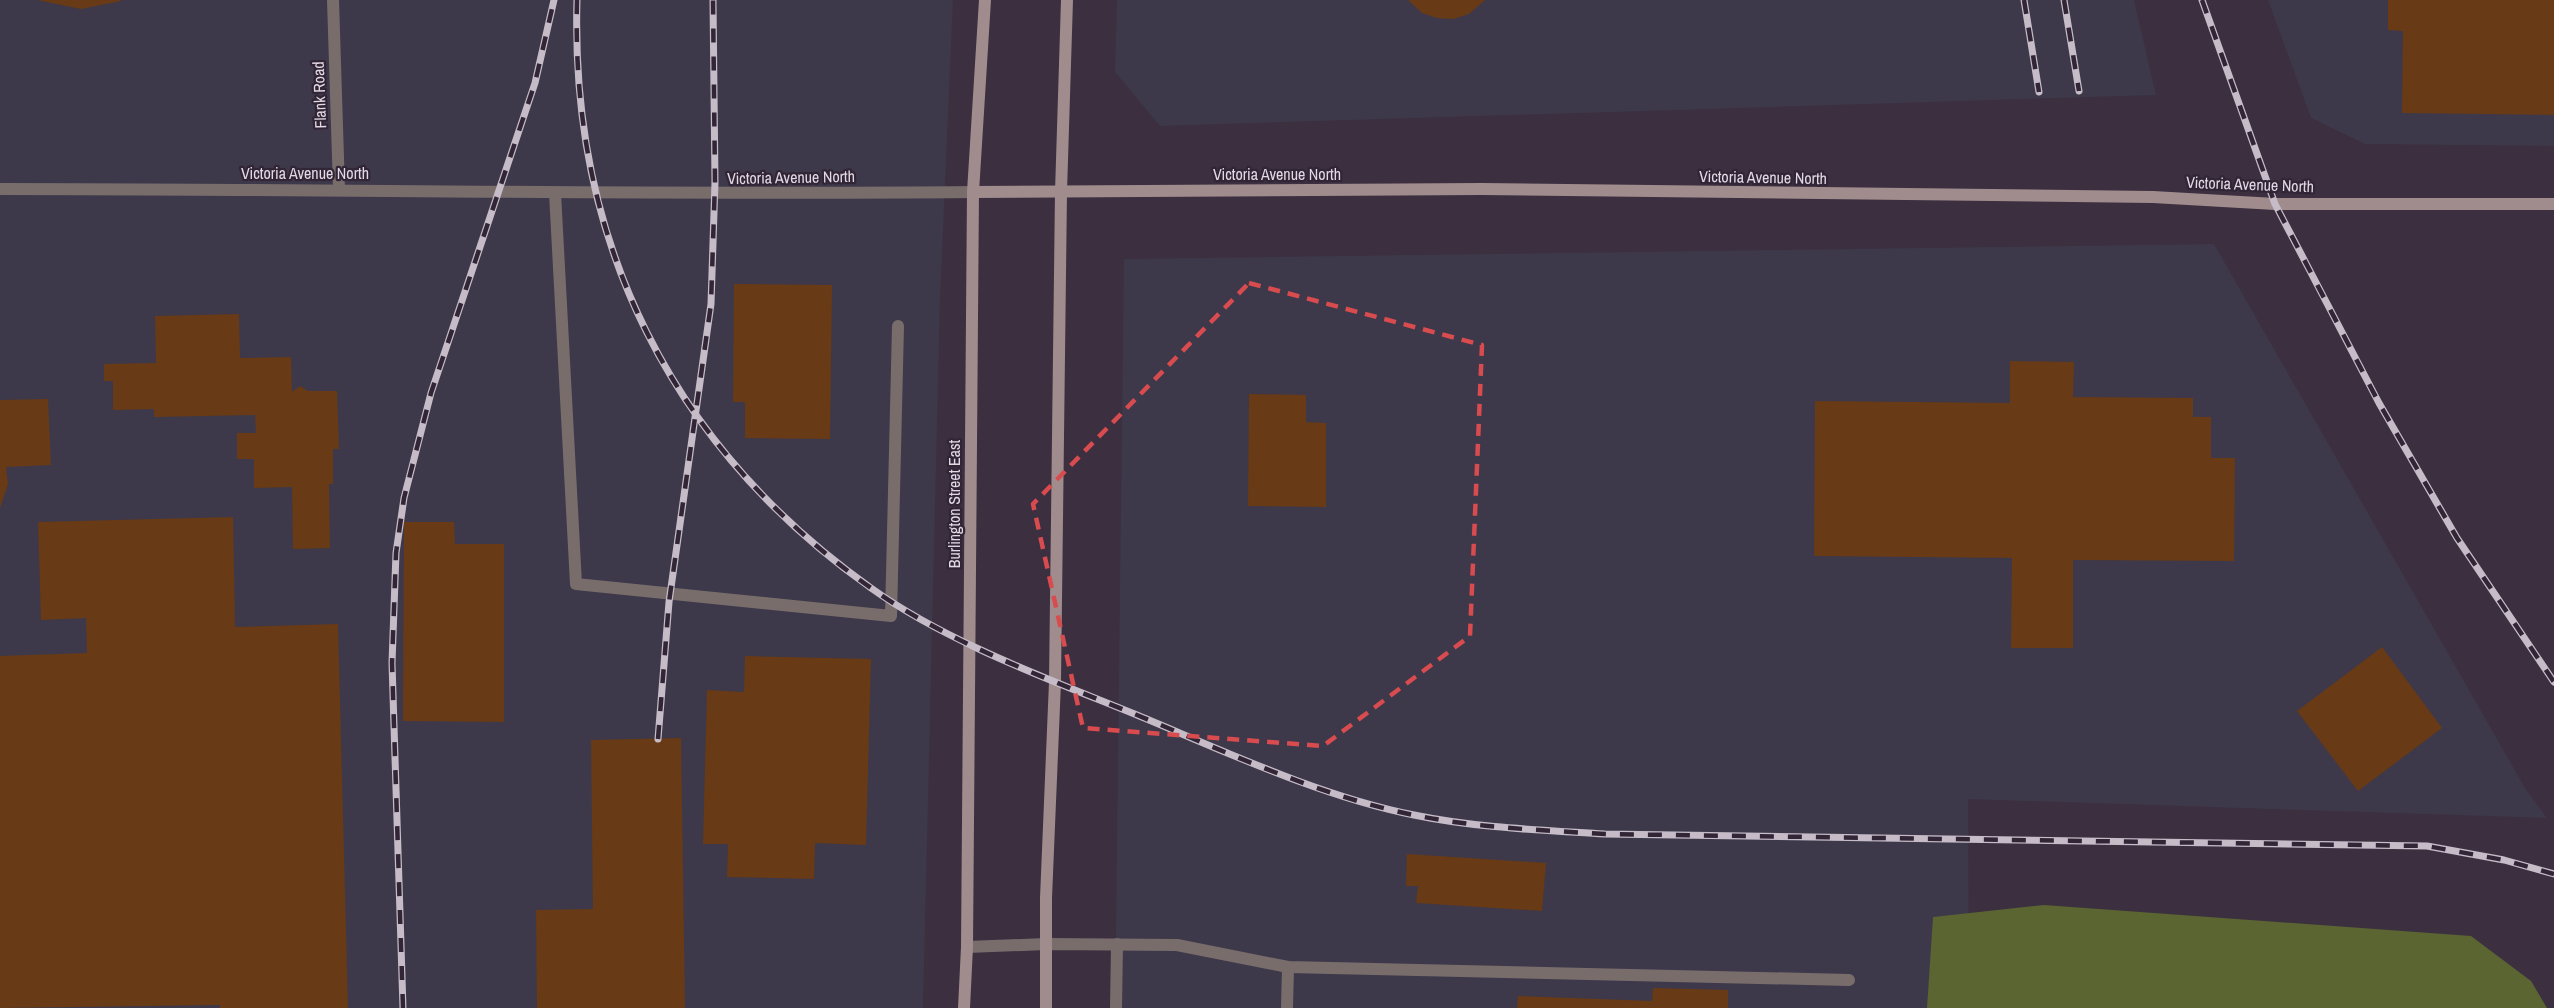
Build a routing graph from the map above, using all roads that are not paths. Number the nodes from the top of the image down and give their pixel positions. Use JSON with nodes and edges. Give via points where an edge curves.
{"nodes":[{"id":1,"x":333,"y":0,"type":"edge"},
{"id":2,"x":985,"y":0,"type":"edge"},
{"id":3,"x":1067,"y":0,"type":"edge"},
{"id":4,"x":0,"y":189,"type":"edge"},
{"id":5,"x":339,"y":189,"type":"junction"},
{"id":6,"x":973,"y":192,"type":"junction"},
{"id":7,"x":1061,"y":192,"type":"junction"},
{"id":8,"x":555,"y":194,"type":"junction"},
{"id":9,"x":2554,"y":204,"type":"edge"},
{"id":10,"x":898,"y":326,"type":"dead end"},
{"id":11,"x":1046,"y":944,"type":"junction"},
{"id":12,"x":1117,"y":944,"type":"junction"},
{"id":13,"x":968,"y":946,"type":"junction"},
{"id":14,"x":1288,"y":968,"type":"junction"},
{"id":15,"x":1849,"y":980,"type":"dead end"},
{"id":16,"x":964,"y":1008,"type":"edge"},
{"id":17,"x":1046,"y":1008,"type":"edge"},
{"id":18,"x":1116,"y":1008,"type":"edge"},
{"id":19,"x":1287,"y":1008,"type":"edge"}],
"edges":[{"from":1,"to":5,"type":"street","name":"Flank Road"},
{"from":2,"to":6,"type":"main road","name":"Burlington Street East"},
{"from":3,"to":7,"type":"main road"},
{"from":4,"to":5,"type":"street","name":"Victoria Avenue North"},
{"from":5,"to":8,"type":"street","name":"Victoria Avenue North"},
{"from":6,"to":7,"type":"main road","name":"Victoria Avenue North"},
{"from":6,"to":8,"type":"street","name":"Victoria Avenue North"},
{"from":6,"to":13,"type":"main road","name":"Burlington Street East"},
{"from":7,"to":9,"type":"main road","name":"Victoria Avenue North","via":[[1482,189],[2153,197],[2275,204]]},
{"from":7,"to":11,"type":"main road","via":[[1055,670]]},
{"from":8,"to":10,"type":"street","via":[[576,584],[891,616]]},
{"from":11,"to":12,"type":"street"},
{"from":11,"to":13,"type":"street"},
{"from":11,"to":17,"type":"main road"},
{"from":12,"to":14,"type":"street","via":[[1177,945]]},
{"from":12,"to":18,"type":"street"},
{"from":13,"to":16,"type":"main road","name":"Burlington Street East"},
{"from":14,"to":15,"type":"street"},
{"from":14,"to":19,"type":"street"}]}
